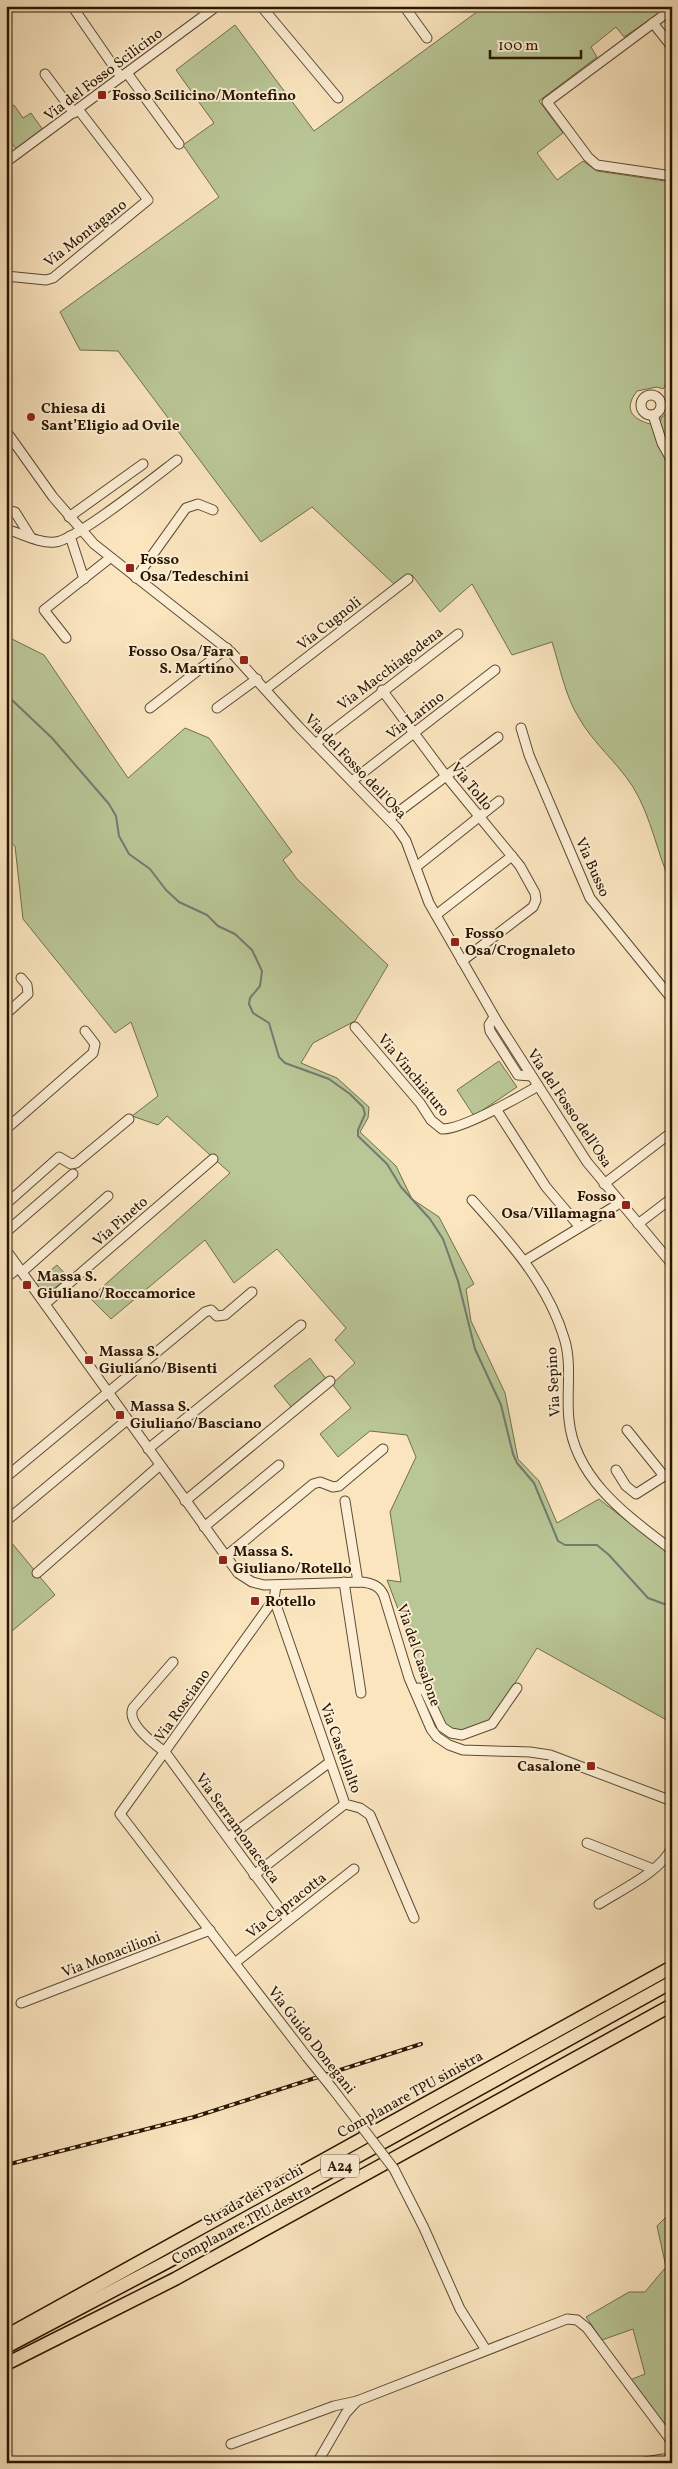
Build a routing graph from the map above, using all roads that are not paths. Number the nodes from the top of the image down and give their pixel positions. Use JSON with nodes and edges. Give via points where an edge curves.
{"nodes":[{"id":1,"x":72,"y":6,"type":"edge"},
{"id":2,"x":217,"y":6,"type":"edge"},
{"id":3,"x":261,"y":6,"type":"edge"},
{"id":4,"x":404,"y":6,"type":"edge"},
{"id":5,"x":672,"y":9,"type":"edge"},
{"id":6,"x":653,"y":23,"type":"junction"},
{"id":7,"x":427,"y":38,"type":"dead end"},
{"id":8,"x":672,"y":47,"type":"edge"},
{"id":9,"x":45,"y":74,"type":"dead end"},
{"id":10,"x":124,"y":75,"type":"junction"},
{"id":11,"x":338,"y":98,"type":"dead end"},
{"id":12,"x":76,"y":111,"type":"junction"},
{"id":13,"x":179,"y":144,"type":"dead end"},
{"id":14,"x":6,"y":162,"type":"edge"},
{"id":15,"x":672,"y":176,"type":"edge"},
{"id":16,"x":6,"y":276,"type":"edge"},
{"id":17,"x":672,"y":404,"type":"edge"},
{"id":18,"x":661,"y":406,"type":"junction"},
{"id":19,"x":653,"y":415,"type":"junction"},
{"id":20,"x":6,"y":431,"type":"edge"},
{"id":21,"x":177,"y":460,"type":"dead end"},
{"id":22,"x":672,"y":461,"type":"edge"},
{"id":23,"x":143,"y":464,"type":"dead end"},
{"id":24,"x":213,"y":510,"type":"dead end"},
{"id":25,"x":6,"y":512,"type":"edge"},
{"id":26,"x":69,"y":517,"type":"junction"},
{"id":27,"x":6,"y":529,"type":"edge"},
{"id":28,"x":81,"y":530,"type":"junction"},
{"id":29,"x":30,"y":536,"type":"junction"},
{"id":30,"x":70,"y":536,"type":"junction"},
{"id":31,"x":110,"y":558,"type":"junction"},
{"id":32,"x":136,"y":578,"type":"junction"},
{"id":33,"x":84,"y":579,"type":"junction"},
{"id":34,"x":408,"y":579,"type":"dead end"},
{"id":35,"x":458,"y":634,"type":"dead end"},
{"id":36,"x":66,"y":638,"type":"dead end"},
{"id":37,"x":226,"y":648,"type":"junction"},
{"id":38,"x":495,"y":670,"type":"dead end"},
{"id":39,"x":257,"y":679,"type":"junction"},
{"id":40,"x":266,"y":689,"type":"junction"},
{"id":41,"x":382,"y":690,"type":"junction"},
{"id":42,"x":150,"y":708,"type":"dead end"},
{"id":43,"x":217,"y":708,"type":"dead end"},
{"id":44,"x":521,"y":728,"type":"dead end"},
{"id":45,"x":414,"y":733,"type":"junction"},
{"id":46,"x":498,"y":737,"type":"dead end"},
{"id":47,"x":315,"y":744,"type":"junction"},
{"id":48,"x":446,"y":776,"type":"junction"},
{"id":49,"x":352,"y":781,"type":"junction"},
{"id":50,"x":499,"y":801,"type":"dead end"},
{"id":51,"x":479,"y":816,"type":"junction"},
{"id":52,"x":389,"y":819,"type":"junction"},
{"id":53,"x":512,"y":856,"type":"junction"},
{"id":54,"x":416,"y":868,"type":"junction"},
{"id":55,"x":436,"y":915,"type":"junction"},
{"id":56,"x":462,"y":961,"type":"junction"},
{"id":57,"x":21,"y":978,"type":"dead end"},
{"id":58,"x":672,"y":999,"type":"edge"},
{"id":59,"x":6,"y":1014,"type":"edge"},
{"id":60,"x":355,"y":1027,"type":"dead end"},
{"id":61,"x":85,"y":1031,"type":"dead end"},
{"id":62,"x":538,"y":1086,"type":"junction"},
{"id":63,"x":496,"y":1108,"type":"junction"},
{"id":64,"x":129,"y":1119,"type":"dead end"},
{"id":65,"x":6,"y":1129,"type":"edge"},
{"id":66,"x":672,"y":1132,"type":"edge"},
{"id":67,"x":213,"y":1159,"type":"dead end"},
{"id":68,"x":73,"y":1174,"type":"dead end"},
{"id":69,"x":604,"y":1184,"type":"junction"},
{"id":70,"x":108,"y":1196,"type":"dead end"},
{"id":71,"x":672,"y":1198,"type":"edge"},
{"id":72,"x":472,"y":1200,"type":"dead end"},
{"id":73,"x":620,"y":1202,"type":"junction"},
{"id":74,"x":6,"y":1204,"type":"edge"},
{"id":75,"x":638,"y":1224,"type":"junction"},
{"id":76,"x":579,"y":1226,"type":"junction"},
{"id":77,"x":6,"y":1232,"type":"edge"},
{"id":78,"x":6,"y":1250,"type":"edge"},
{"id":79,"x":526,"y":1260,"type":"junction"},
{"id":80,"x":672,"y":1264,"type":"edge"},
{"id":81,"x":20,"y":1270,"type":"junction"},
{"id":82,"x":6,"y":1278,"type":"edge"},
{"id":83,"x":252,"y":1292,"type":"dead end"},
{"id":84,"x":44,"y":1304,"type":"junction"},
{"id":85,"x":301,"y":1325,"type":"dead end"},
{"id":86,"x":330,"y":1381,"type":"dead end"},
{"id":87,"x":109,"y":1393,"type":"junction"},
{"id":88,"x":127,"y":1420,"type":"junction"},
{"id":89,"x":627,"y":1430,"type":"dead end"},
{"id":90,"x":148,"y":1449,"type":"junction"},
{"id":91,"x":383,"y":1449,"type":"dead end"},
{"id":92,"x":279,"y":1465,"type":"dead end"},
{"id":93,"x":159,"y":1466,"type":"junction"},
{"id":94,"x":616,"y":1470,"type":"dead end"},
{"id":95,"x":668,"y":1474,"type":"edge"},
{"id":96,"x":6,"y":1477,"type":"edge"},
{"id":97,"x":185,"y":1501,"type":"junction"},
{"id":98,"x":345,"y":1501,"type":"dead end"},
{"id":99,"x":6,"y":1521,"type":"edge"},
{"id":100,"x":204,"y":1527,"type":"junction"},
{"id":101,"x":672,"y":1550,"type":"edge"},
{"id":102,"x":225,"y":1557,"type":"junction"},
{"id":103,"x":37,"y":1573,"type":"dead end"},
{"id":104,"x":344,"y":1582,"type":"junction"},
{"id":105,"x":358,"y":1582,"type":"junction"},
{"id":106,"x":276,"y":1586,"type":"junction"},
{"id":107,"x":274,"y":1600,"type":"junction"},
{"id":108,"x":173,"y":1662,"type":"dead end"},
{"id":109,"x":517,"y":1688,"type":"dead end"},
{"id":110,"x":414,"y":1689,"type":"junction"},
{"id":111,"x":360,"y":1693,"type":"dead end"},
{"id":112,"x":165,"y":1752,"type":"junction"},
{"id":113,"x":330,"y":1762,"type":"junction"},
{"id":114,"x":672,"y":1801,"type":"edge"},
{"id":115,"x":345,"y":1804,"type":"junction"},
{"id":116,"x":120,"y":1814,"type":"joint"},
{"id":117,"x":229,"y":1837,"type":"junction"},
{"id":118,"x":587,"y":1843,"type":"dead end"},
{"id":119,"x":672,"y":1847,"type":"edge"},
{"id":120,"x":653,"y":1869,"type":"junction"},
{"id":121,"x":354,"y":1870,"type":"dead end"},
{"id":122,"x":254,"y":1875,"type":"junction"},
{"id":123,"x":600,"y":1904,"type":"dead end"},
{"id":124,"x":414,"y":1918,"type":"dead end"},
{"id":125,"x":288,"y":1920,"type":"junction"},
{"id":126,"x":210,"y":1930,"type":"junction"},
{"id":127,"x":236,"y":1962,"type":"junction"},
{"id":128,"x":672,"y":1967,"type":"edge"},
{"id":129,"x":672,"y":1982,"type":"edge"},
{"id":130,"x":672,"y":1991,"type":"edge"},
{"id":131,"x":22,"y":2003,"type":"dead end"},
{"id":132,"x":672,"y":2005,"type":"edge"},
{"id":133,"x":6,"y":2336,"type":"edge"},
{"id":134,"x":6,"y":2347,"type":"edge"},
{"id":135,"x":486,"y":2350,"type":"junction"},
{"id":136,"x":6,"y":2356,"type":"edge"},
{"id":137,"x":6,"y":2364,"type":"edge"},
{"id":138,"x":357,"y":2400,"type":"junction"},
{"id":139,"x":672,"y":2442,"type":"edge"},
{"id":140,"x":232,"y":2444,"type":"dead end"},
{"id":141,"x":643,"y":2462,"type":"edge"},
{"id":142,"x":318,"y":2463,"type":"edge"},
{"id":143,"x":668,"y":2463,"type":"edge"}],
"edges":[{"from":1,"to":10,"type":"street"},
{"from":2,"to":10,"type":"street","name":"Via del Fosso Scilicino"},
{"from":3,"to":11,"type":"street"},
{"from":4,"to":7,"type":"street"},
{"from":5,"to":6,"type":"street"},
{"from":6,"to":8,"type":"street"},
{"from":6,"to":15,"type":"street","via":[[547,102],[588,158],[597,165]]},
{"from":9,"to":12,"type":"street"},
{"from":10,"to":12,"type":"street","name":"Via del Fosso Scilicino"},
{"from":10,"to":13,"type":"street"},
{"from":12,"to":14,"type":"street","name":"Via del Fosso Scilicino"},
{"from":12,"to":16,"type":"street","name":"Via Montagano","via":[[148,200],[53,278]]},
{"from":17,"to":18,"type":"street"},
{"from":18,"to":19,"type":"street"},
{"from":18,"to":19,"type":"street","via":[[660,399],[654,395],[644,397],[642,409]]},
{"from":19,"to":22,"type":"street"},
{"from":20,"to":26,"type":"street","name":"Via del Fosso dell'Osa"},
{"from":21,"to":28,"type":"street"},
{"from":23,"to":26,"type":"street"},
{"from":24,"to":32,"type":"street","via":[[198,504],[186,508]]},
{"from":25,"to":29,"type":"street","via":[[15,512]]},
{"from":26,"to":28,"type":"street","name":"Via del Fosso dell'Osa"},
{"from":27,"to":29,"type":"street"},
{"from":28,"to":30,"type":"street"},
{"from":28,"to":31,"type":"street","name":"Via del Fosso dell'Osa"},
{"from":29,"to":30,"type":"street","via":[[53,542]]},
{"from":30,"to":33,"type":"street"},
{"from":31,"to":32,"type":"street","name":"Via del Fosso dell'Osa"},
{"from":31,"to":33,"type":"street"},
{"from":32,"to":37,"type":"street","name":"Via del Fosso dell'Osa"},
{"from":33,"to":36,"type":"street","via":[[44,610]]},
{"from":34,"to":40,"type":"street","name":"Via Cugnoli"},
{"from":35,"to":41,"type":"street","name":"Via Macchiagodena"},
{"from":37,"to":39,"type":"street","name":"Via del Fosso dell'Osa"},
{"from":37,"to":42,"type":"street"},
{"from":38,"to":45,"type":"street","name":"Via Larino"},
{"from":39,"to":40,"type":"street","name":"Via del Fosso dell'Osa"},
{"from":39,"to":43,"type":"street"},
{"from":40,"to":47,"type":"street","name":"Via del Fosso dell'Osa"},
{"from":41,"to":45,"type":"street","name":"Via Tollo"},
{"from":41,"to":47,"type":"street","name":"Via Macchiagodena"},
{"from":44,"to":58,"type":"street","name":"Via Busso","via":[[587,894]]},
{"from":45,"to":48,"type":"street","name":"Via Tollo"},
{"from":45,"to":49,"type":"street","name":"Via Larino"},
{"from":46,"to":48,"type":"street"},
{"from":47,"to":49,"type":"street","name":"Via del Fosso dell'Osa"},
{"from":48,"to":51,"type":"street","name":"Via Tollo"},
{"from":48,"to":52,"type":"street"},
{"from":49,"to":52,"type":"street","name":"Via del Fosso dell'Osa"},
{"from":50,"to":51,"type":"street"},
{"from":51,"to":53,"type":"street","name":"Via Tollo"},
{"from":51,"to":54,"type":"street"},
{"from":52,"to":54,"type":"street","name":"Via del Fosso dell'Osa","via":[[405,838]]},
{"from":53,"to":55,"type":"street"},
{"from":53,"to":56,"type":"street","name":"Via Tollo","via":[[532,886],[536,900],[531,908]]},
{"from":54,"to":55,"type":"street","name":"Via del Fosso dell'Osa"},
{"from":55,"to":56,"type":"street","name":"Via del Fosso dell'Osa"},
{"from":56,"to":62,"type":"street","name":"Via del Fosso dell'Osa"},
{"from":57,"to":59,"type":"street","via":[[27,985],[28,994]]},
{"from":60,"to":63,"type":"street","name":"Via Vinchiaturo","via":[[439,1128],[451,1128]]},
{"from":61,"to":65,"type":"street","via":[[95,1044],[93,1052]]},
{"from":62,"to":63,"type":"street","name":"Via Vinchiaturo"},
{"from":62,"to":69,"type":"street","name":"Via del Fosso dell'Osa"},
{"from":63,"to":76,"type":"street","via":[[546,1187]]},
{"from":64,"to":74,"type":"street","via":[[76,1163],[71,1164],[59,1157]]},
{"from":66,"to":69,"type":"street"},
{"from":67,"to":84,"type":"street","name":"Via Pineto"},
{"from":68,"to":77,"type":"street"},
{"from":69,"to":73,"type":"street","name":"Via del Fosso dell'Osa"},
{"from":70,"to":81,"type":"street"},
{"from":71,"to":75,"type":"street"},
{"from":72,"to":79,"type":"street","name":"Via Sepino"},
{"from":73,"to":75,"type":"street","name":"Via del Fosso dell'Osa"},
{"from":73,"to":76,"type":"street"},
{"from":75,"to":80,"type":"street","name":"Via del Fosso dell'Osa"},
{"from":76,"to":79,"type":"street"},
{"from":78,"to":81,"type":"street","name":"Via del Casalone"},
{"from":79,"to":101,"type":"street","name":"Via Sepino","via":[[565,1341],[570,1428],[588,1469],[614,1504]]},
{"from":81,"to":82,"type":"street"},
{"from":81,"to":84,"type":"street","name":"Via del Casalone"},
{"from":83,"to":87,"type":"street","via":[[223,1315],[216,1316],[211,1310],[204,1312]]},
{"from":84,"to":87,"type":"street","name":"Via del Casalone"},
{"from":85,"to":90,"type":"street"},
{"from":86,"to":97,"type":"street"},
{"from":87,"to":88,"type":"street","name":"Via del Casalone"},
{"from":87,"to":96,"type":"street"},
{"from":88,"to":90,"type":"street","name":"Via del Casalone"},
{"from":88,"to":99,"type":"street"},
{"from":89,"to":95,"type":"street"},
{"from":90,"to":93,"type":"street","name":"Via del Casalone"},
{"from":91,"to":102,"type":"street","via":[[340,1485],[313,1484]]},
{"from":92,"to":100,"type":"street"},
{"from":93,"to":97,"type":"street","name":"Via del Casalone"},
{"from":93,"to":103,"type":"street"},
{"from":94,"to":95,"type":"street","via":[[626,1486],[636,1494]]},
{"from":97,"to":100,"type":"street","name":"Via del Casalone"},
{"from":98,"to":105,"type":"street"},
{"from":100,"to":102,"type":"street","name":"Via del Casalone"},
{"from":102,"to":106,"type":"street","name":"Via del Casalone","via":[[246,1579]]},
{"from":104,"to":105,"type":"street","name":"Via del Casalone"},
{"from":104,"to":106,"type":"street","name":"Via del Casalone"},
{"from":104,"to":111,"type":"street"},
{"from":105,"to":110,"type":"street","name":"Via del Casalone","via":[[374,1584],[384,1594]]},
{"from":106,"to":107,"type":"street"},
{"from":107,"to":112,"type":"street","name":"Via Rosciano"},
{"from":107,"to":113,"type":"street","name":"Via Castellalto"},
{"from":108,"to":112,"type":"street","name":"Via Serramonacesca","via":[[131,1713],[144,1734]]},
{"from":109,"to":110,"type":"street","via":[[492,1724],[462,1735],[442,1727],[424,1690]]},
{"from":110,"to":114,"type":"street","name":"Via del Casalone","via":[[431,1729],[449,1745],[470,1750],[550,1755]]},
{"from":112,"to":116,"type":"street","name":"Via Rosciano"},
{"from":112,"to":117,"type":"street","name":"Via Serramonacesca"},
{"from":113,"to":115,"type":"street","name":"Via Castellalto"},
{"from":113,"to":117,"type":"street"},
{"from":115,"to":122,"type":"street"},
{"from":115,"to":124,"type":"street","name":"Via Castellalto","via":[[370,1815]]},
{"from":116,"to":126,"type":"street","name":"Via Guido Donegani"},
{"from":117,"to":122,"type":"street","name":"Via Serramonacesca"},
{"from":118,"to":120,"type":"street"},
{"from":119,"to":120,"type":"street","via":[[666,1858]]},
{"from":120,"to":123,"type":"street"},
{"from":121,"to":125,"type":"street","name":"Via Capracotta"},
{"from":122,"to":125,"type":"street","name":"Via Serramonacesca"},
{"from":125,"to":127,"type":"street","name":"Via Capracotta"},
{"from":126,"to":127,"type":"street","name":"Via Guido Donegani"},
{"from":126,"to":131,"type":"street","name":"Via Monacilioni"},
{"from":127,"to":135,"type":"street","name":"Via Guido Donegani","bridge":true,"via":[[394,2169],[460,2310]]},
{"from":128,"to":133,"type":"highway","name":"Complanare TPU sinistra"},
{"from":129,"to":134,"type":"highway","name":"Strada dei Parchi","number":"A24","via":[[167,2262]]},
{"from":130,"to":136,"type":"highway","name":"Strada dei Parchi","number":"A24","via":[[168,2271]]},
{"from":132,"to":137,"type":"highway","name":"Complanare TPU destra","via":[[200,2265]]},
{"from":135,"to":138,"type":"street"},
{"from":135,"to":139,"type":"street","via":[[561,2320],[577,2320],[587,2328]]},
{"from":138,"to":140,"type":"street"},
{"from":138,"to":142,"type":"street","via":[[346,2413]]},
{"from":141,"to":143,"type":"street","via":[[663,2459]]}]}
